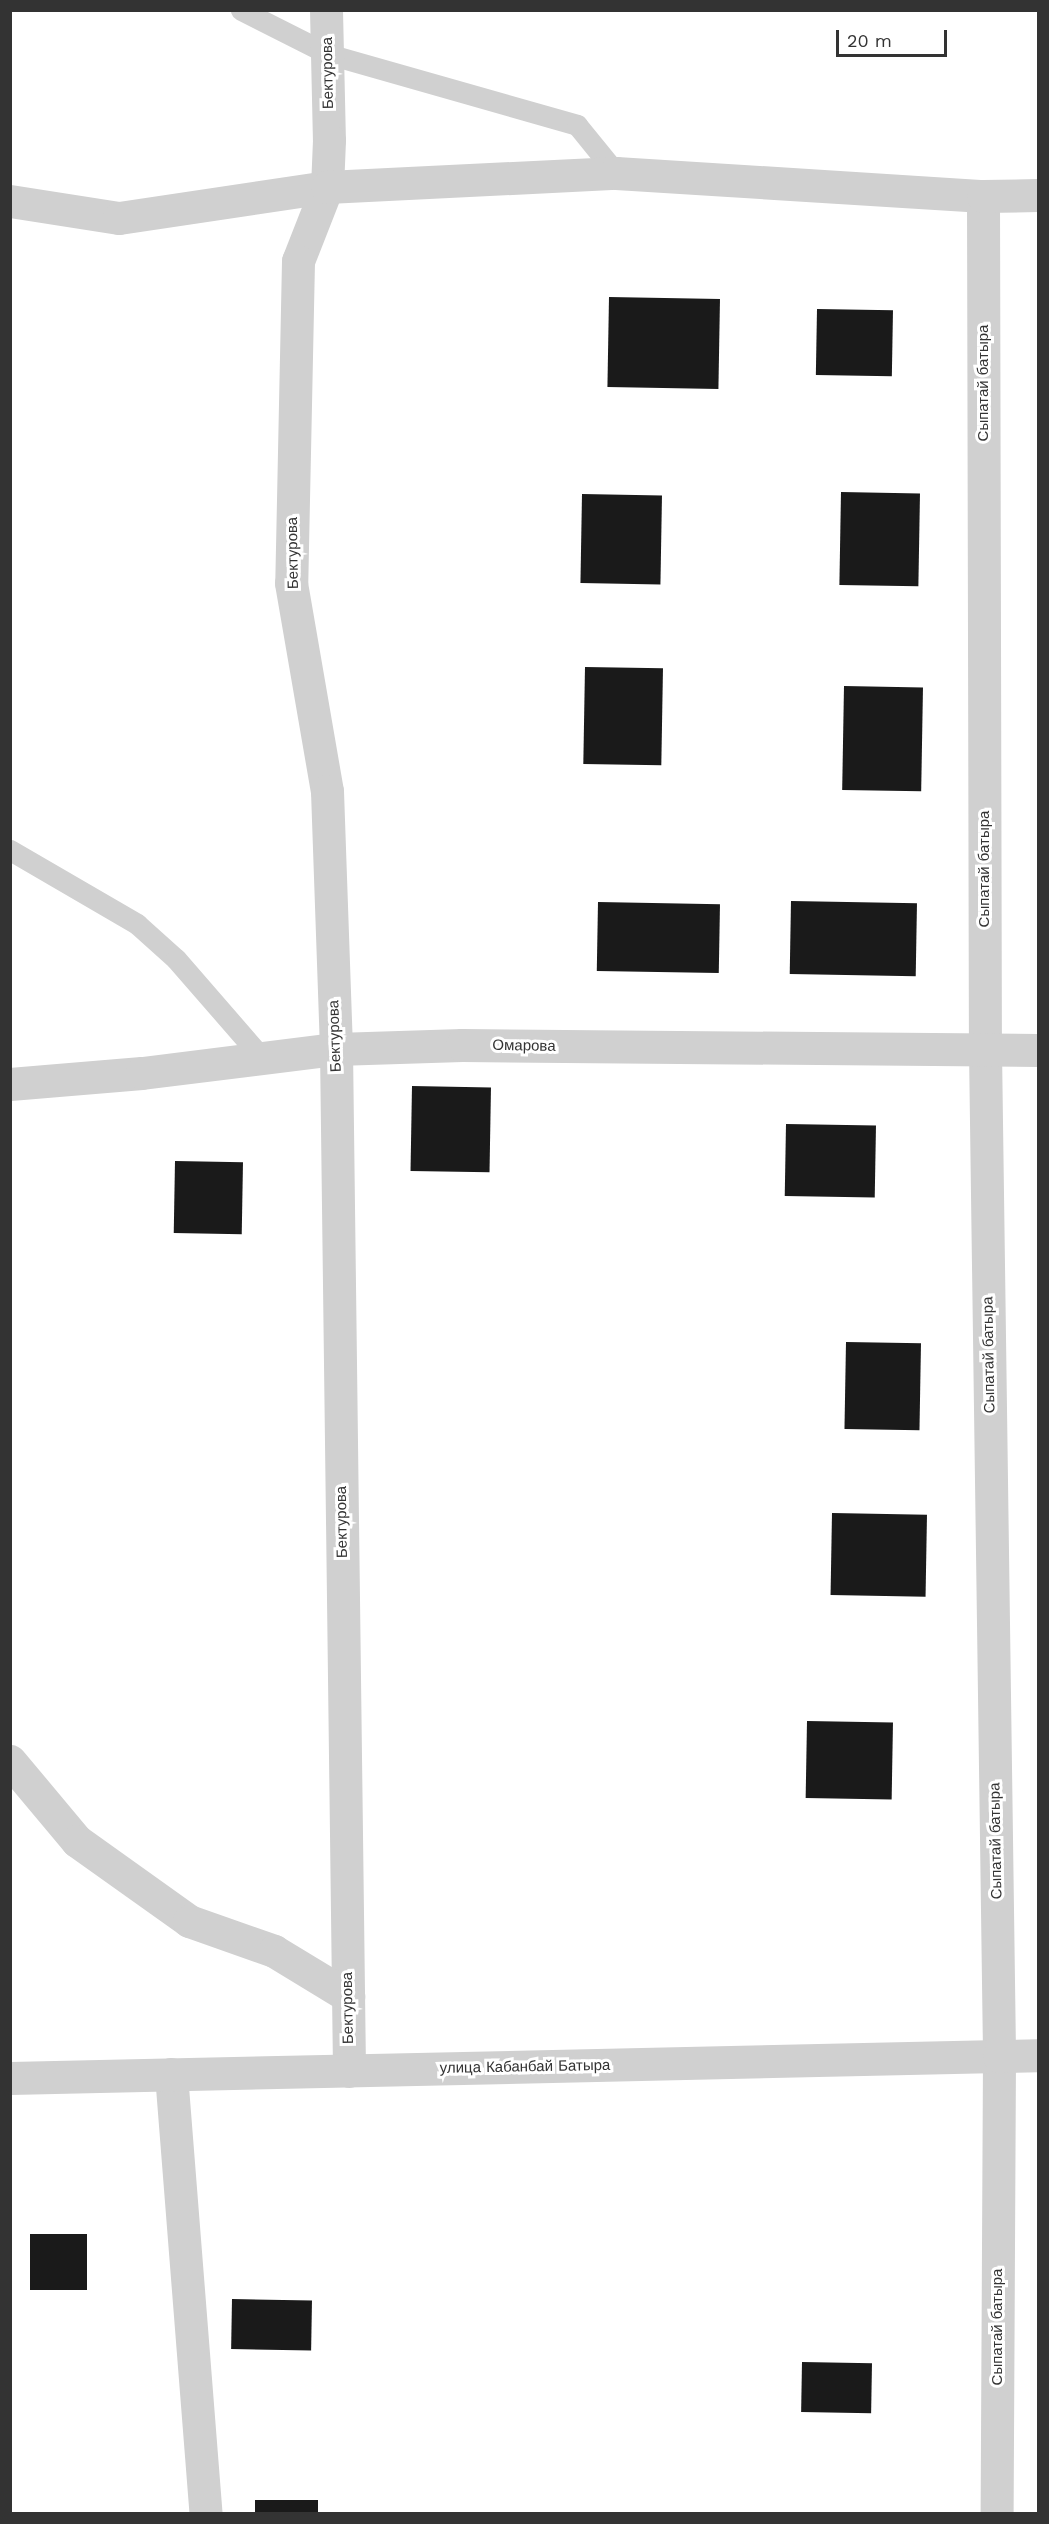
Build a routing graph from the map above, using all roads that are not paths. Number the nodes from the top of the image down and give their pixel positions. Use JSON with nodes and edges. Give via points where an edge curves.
{"nodes":[{"id":1,"x":241,"y":10,"type":"edge"},
{"id":2,"x":326,"y":10,"type":"edge"},
{"id":3,"x":328,"y":54,"type":"junction"},
{"id":4,"x":616,"y":173,"type":"junction"},
{"id":5,"x":327,"y":187,"type":"junction"},
{"id":6,"x":1038,"y":195,"type":"edge"},
{"id":7,"x":983,"y":196,"type":"junction"},
{"id":8,"x":10,"y":201,"type":"edge"},
{"id":9,"x":10,"y":850,"type":"edge"},
{"id":10,"x":336,"y":1049,"type":"junction"},
{"id":11,"x":985,"y":1050,"type":"junction"},
{"id":12,"x":1038,"y":1050,"type":"edge"},
{"id":13,"x":262,"y":1058,"type":"junction"},
{"id":14,"x":10,"y":1084,"type":"edge"},
{"id":15,"x":10,"y":1761,"type":"edge"},
{"id":16,"x":348,"y":1996,"type":"junction"},
{"id":17,"x":1038,"y":2055,"type":"edge"},
{"id":18,"x":999,"y":2056,"type":"junction"},
{"id":19,"x":349,"y":2071,"type":"junction"},
{"id":20,"x":171,"y":2074,"type":"junction"},
{"id":21,"x":10,"y":2078,"type":"edge"},
{"id":22,"x":206,"y":2514,"type":"edge"},
{"id":23,"x":998,"y":2514,"type":"edge"}],
"edges":[{"from":1,"to":3,"type":"lane"},
{"from":2,"to":3,"type":"street","name":"Бектурова"},
{"from":3,"to":4,"type":"lane","via":[[577,125]]},
{"from":3,"to":5,"type":"street","name":"Бектурова"},
{"from":4,"to":5,"type":"street"},
{"from":4,"to":7,"type":"street"},
{"from":5,"to":8,"type":"street","via":[[119,218]]},
{"from":5,"to":10,"type":"street","name":"Бектурова","via":[[298,261],[291,583],[327,790]]},
{"from":6,"to":7,"type":"street"},
{"from":7,"to":11,"type":"street","name":"Сыпатай батыра"},
{"from":9,"to":13,"type":"lane","via":[[137,924],[176,960]]},
{"from":10,"to":11,"type":"street","name":"Омарова","via":[[462,1045]]},
{"from":10,"to":13,"type":"street","name":"Омарова"},
{"from":10,"to":16,"type":"street","name":"Бектурова"},
{"from":11,"to":12,"type":"street","name":"Омарова"},
{"from":11,"to":18,"type":"street","name":"Сыпатай батыра"},
{"from":13,"to":14,"type":"street","name":"Омарова"},
{"from":15,"to":16,"type":"street","via":[[77,1840],[189,1921],[274,1951]]},
{"from":16,"to":19,"type":"street","name":"Бектурова"},
{"from":17,"to":18,"type":"street","name":"улица Кабанбай Батыра"},
{"from":18,"to":19,"type":"street","name":"улица Кабанбай Батыра"},
{"from":18,"to":23,"type":"street","name":"Сыпатай батыра"},
{"from":19,"to":20,"type":"street","name":"улица Кабанбай Батыра"},
{"from":20,"to":21,"type":"street","name":"улица Кабанбай Батыра"},
{"from":20,"to":22,"type":"street"}]}
